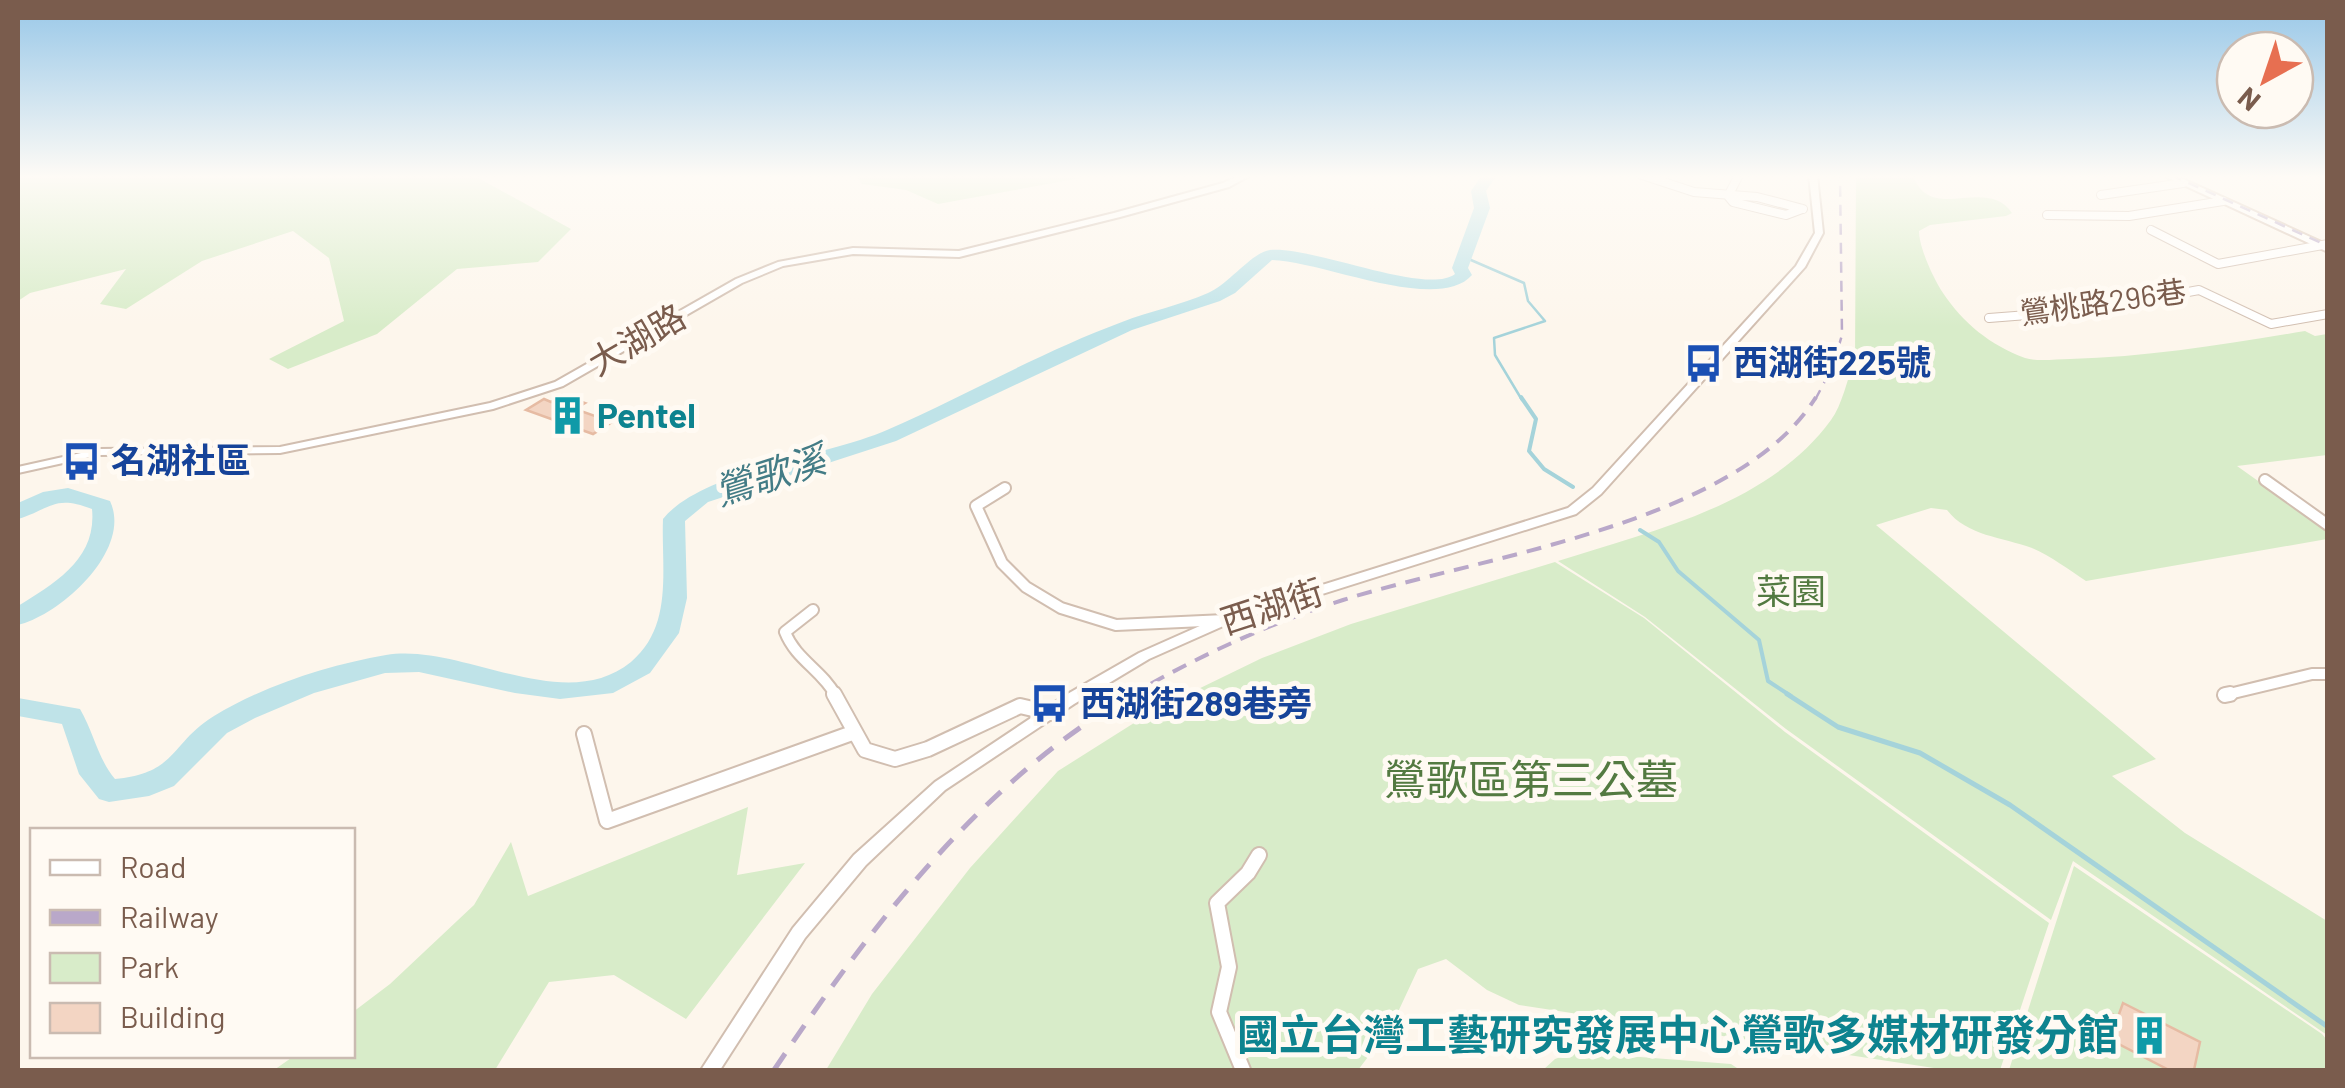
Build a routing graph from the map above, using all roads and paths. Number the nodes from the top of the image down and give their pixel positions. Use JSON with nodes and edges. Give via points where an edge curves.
{"nodes":[{"id":1,"x":1073,"y":226,"type":"edge"},
{"id":2,"x":1818,"y":226,"type":"edge"},
{"id":3,"x":2281,"y":226,"type":"edge"},
{"id":4,"x":2284,"y":226,"type":"edge"},
{"id":5,"x":2151,"y":230,"type":"dead end"},
{"id":6,"x":2326,"y":245,"type":"edge"},
{"id":7,"x":2328,"y":314,"type":"edge"},
{"id":8,"x":1990,"y":318,"type":"dead end"},
{"id":9,"x":18,"y":470,"type":"edge"},
{"id":10,"x":2265,"y":480,"type":"dead end"},
{"id":11,"x":1004,"y":488,"type":"dead end"},
{"id":12,"x":2328,"y":525,"type":"edge"},
{"id":13,"x":814,"y":610,"type":"dead end"},
{"id":14,"x":1225,"y":620,"type":"junction"},
{"id":15,"x":2328,"y":674,"type":"edge"},
{"id":16,"x":2225,"y":695,"type":"dead end"},
{"id":17,"x":1050,"y":713,"type":"junction"},
{"id":18,"x":855,"y":732,"type":"junction"},
{"id":19,"x":584,"y":734,"type":"dead end"},
{"id":20,"x":1259,"y":854,"type":"dead end"},
{"id":21,"x":710,"y":1070,"type":"edge"},
{"id":22,"x":1243,"y":1070,"type":"edge"}],
"edges":[{"from":1,"to":9,"type":"street","name":"大湖路","via":[[958,254],[854,251],[781,264],[739,281],[559,384],[492,406],[280,450],[99,452]]},
{"from":2,"to":14,"type":"street","name":"西湖街","via":[[1800,267],[1597,491],[1572,510]]},
{"from":3,"to":6,"type":"main road"},
{"from":4,"to":6,"type":"main road"},
{"from":5,"to":6,"type":"street","via":[[2218,264]]},
{"from":7,"to":8,"type":"street","name":"鶯桃路296巷","via":[[2271,324],[2199,290],[2089,310]]},
{"from":10,"to":12,"type":"street"},
{"from":11,"to":14,"type":"street","via":[[976,506],[1004,565],[1039,595],[1082,617],[1128,626],[1184,616]]},
{"from":13,"to":18,"type":"street","via":[[785,632],[793,652],[827,680]]},
{"from":14,"to":17,"type":"street","name":"西湖街","via":[[1144,656]]},
{"from":15,"to":16,"type":"street"},
{"from":17,"to":18,"type":"street","via":[[1020,706],[895,760],[866,750]]},
{"from":17,"to":21,"type":"street","name":"西湖街","via":[[940,786],[860,860],[798,933]]},
{"from":18,"to":19,"type":"street","via":[[608,822]]},
{"from":20,"to":22,"type":"street","via":[[1217,903],[1229,967],[1219,1012]]}]}
